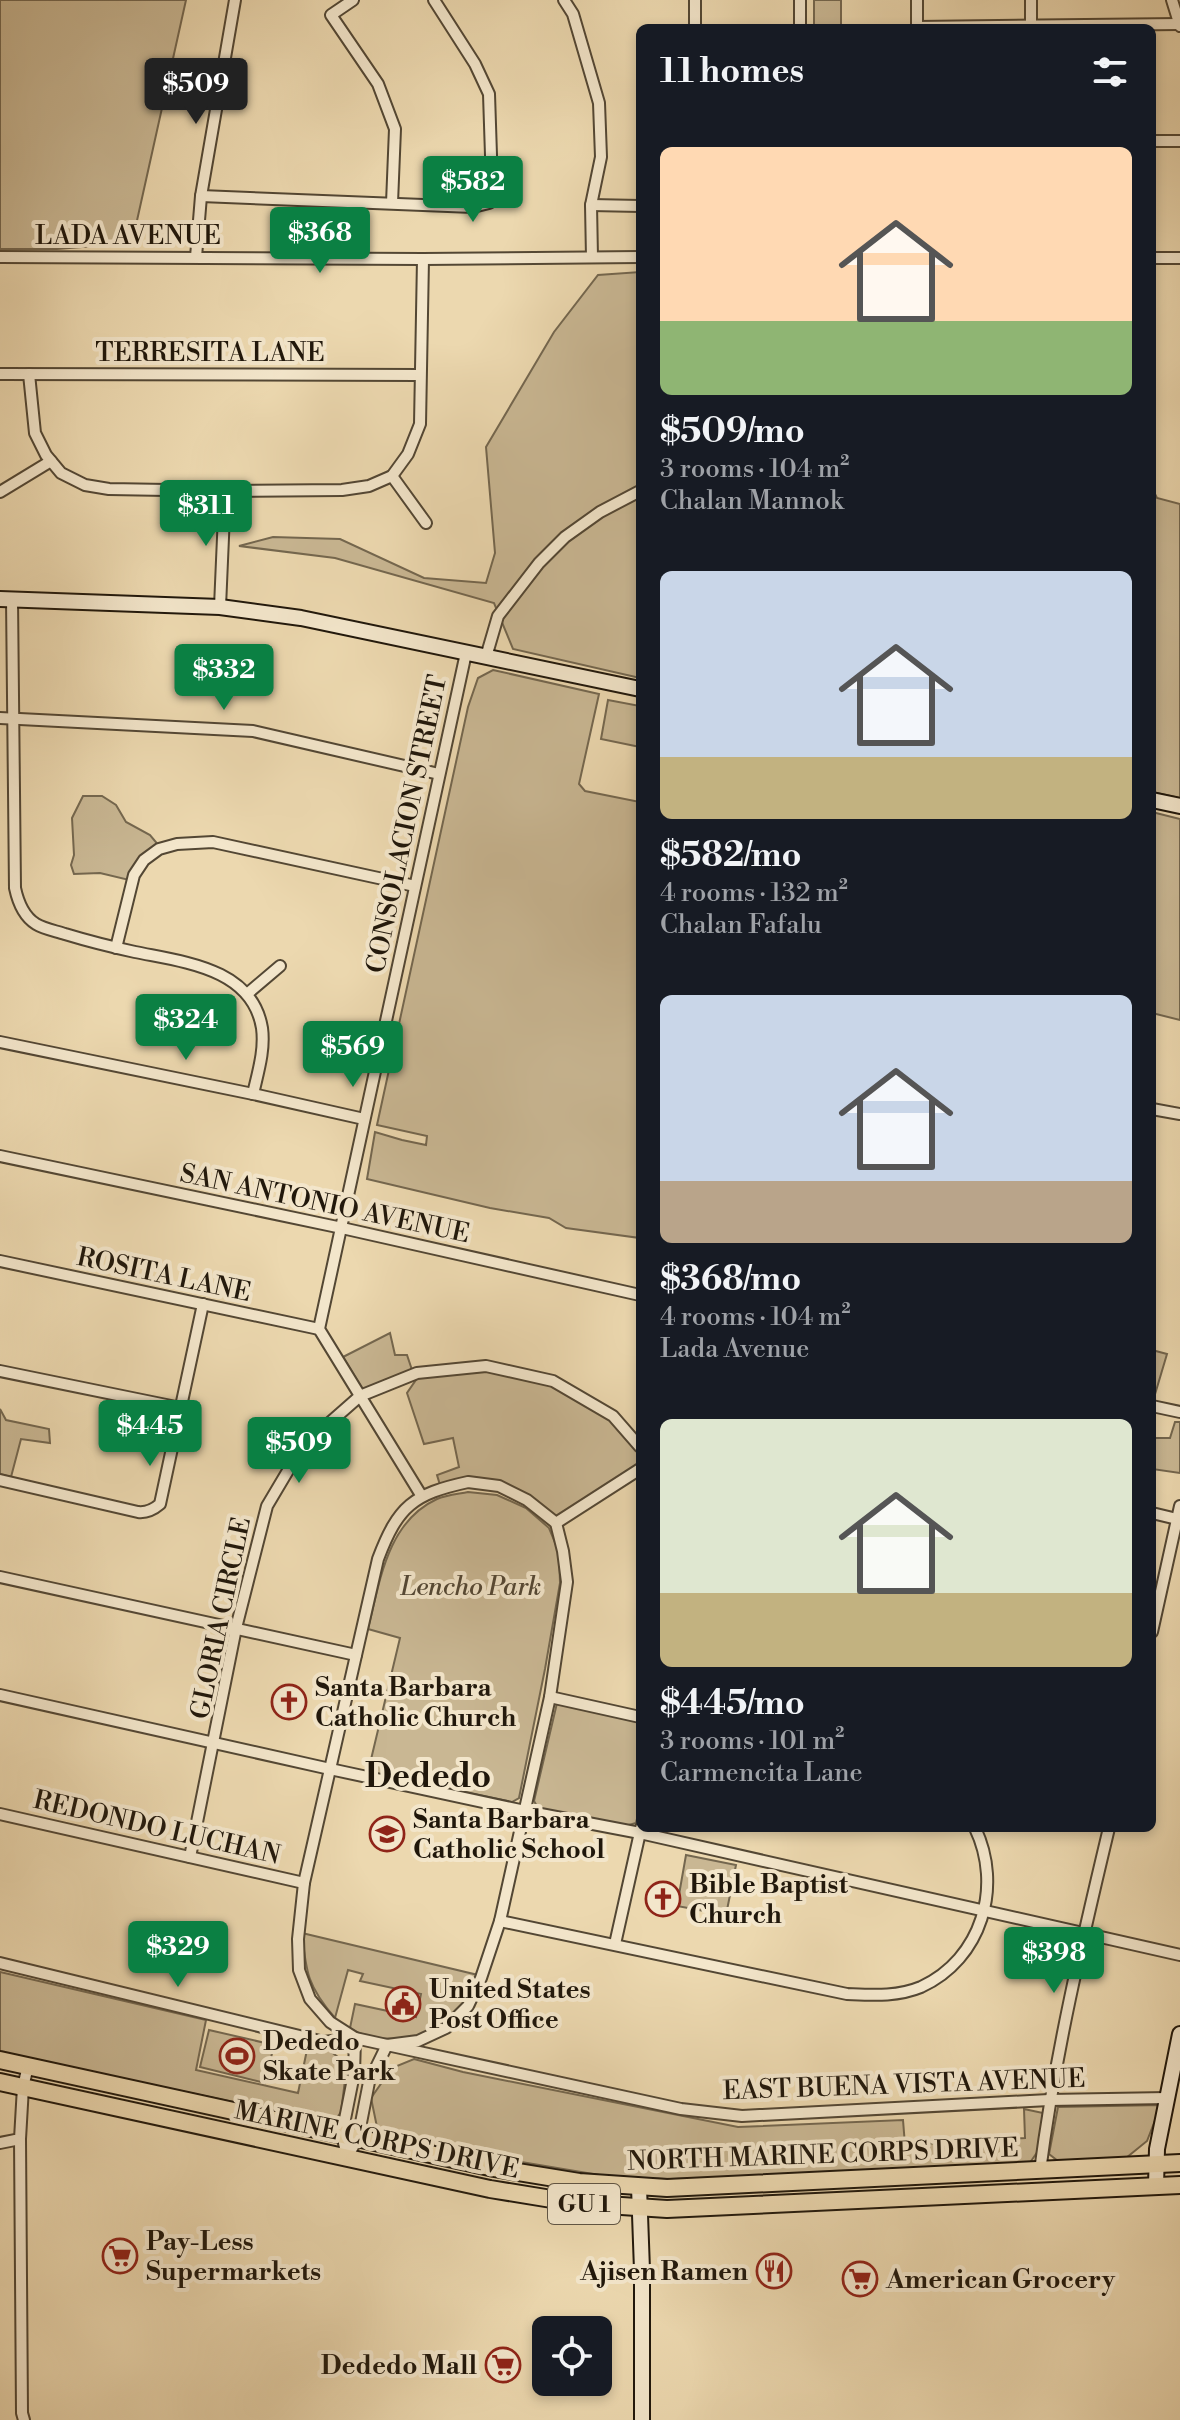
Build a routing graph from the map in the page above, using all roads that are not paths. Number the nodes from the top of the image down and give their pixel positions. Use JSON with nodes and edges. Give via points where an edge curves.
{"nodes":[{"id":1,"x":235,"y":0,"type":"edge"},
{"id":2,"x":353,"y":0,"type":"edge"},
{"id":3,"x":434,"y":0,"type":"edge"},
{"id":4,"x":564,"y":0,"type":"edge"},
{"id":5,"x":695,"y":0,"type":"edge"},
{"id":6,"x":800,"y":0,"type":"edge"},
{"id":7,"x":917,"y":0,"type":"edge"},
{"id":8,"x":1031,"y":0,"type":"edge"},
{"id":9,"x":1172,"y":0,"type":"edge"},
{"id":10,"x":695,"y":24,"type":"edge"},
{"id":11,"x":800,"y":24,"type":"edge"},
{"id":12,"x":917,"y":24,"type":"edge"},
{"id":13,"x":1031,"y":24,"type":"edge"},
{"id":14,"x":1156,"y":25,"type":"edge"},
{"id":15,"x":1180,"y":25,"type":"edge"},
{"id":16,"x":1156,"y":141,"type":"edge"},
{"id":17,"x":1180,"y":141,"type":"edge"},
{"id":18,"x":201,"y":196,"type":"junction"},
{"id":19,"x":392,"y":203,"type":"junction"},
{"id":20,"x":591,"y":205,"type":"junction"},
{"id":21,"x":636,"y":206,"type":"edge"},
{"id":22,"x":0,"y":257,"type":"edge"},
{"id":23,"x":196,"y":257,"type":"junction"},
{"id":24,"x":592,"y":257,"type":"junction"},
{"id":25,"x":636,"y":257,"type":"edge"},
{"id":26,"x":1156,"y":258,"type":"edge"},
{"id":27,"x":1180,"y":258,"type":"edge"},
{"id":28,"x":423,"y":259,"type":"junction"},
{"id":29,"x":0,"y":374,"type":"edge"},
{"id":30,"x":29,"y":374,"type":"junction"},
{"id":31,"x":420,"y":375,"type":"junction"},
{"id":32,"x":51,"y":461,"type":"junction"},
{"id":33,"x":392,"y":476,"type":"junction"},
{"id":34,"x":225,"y":491,"type":"junction"},
{"id":35,"x":0,"y":492,"type":"edge"},
{"id":36,"x":636,"y":493,"type":"edge"},
{"id":37,"x":426,"y":523,"type":"dead end"},
{"id":38,"x":6,"y":599,"type":"edge"},
{"id":39,"x":220,"y":607,"type":"junction"},
{"id":40,"x":466,"y":653,"type":"junction"},
{"id":41,"x":486,"y":657,"type":"junction"},
{"id":42,"x":636,"y":688,"type":"edge"},
{"id":43,"x":0,"y":718,"type":"edge"},
{"id":44,"x":15,"y":719,"type":"junction"},
{"id":45,"x":439,"y":774,"type":"junction"},
{"id":46,"x":1156,"y":801,"type":"edge"},
{"id":47,"x":1180,"y":806,"type":"edge"},
{"id":48,"x":415,"y":886,"type":"junction"},
{"id":49,"x":116,"y":948,"type":"junction"},
{"id":50,"x":280,"y":966,"type":"dead end"},
{"id":51,"x":247,"y":994,"type":"junction"},
{"id":52,"x":0,"y":1042,"type":"edge"},
{"id":53,"x":253,"y":1094,"type":"junction"},
{"id":54,"x":1156,"y":1110,"type":"edge"},
{"id":55,"x":1180,"y":1114,"type":"edge"},
{"id":56,"x":364,"y":1119,"type":"junction"},
{"id":57,"x":0,"y":1156,"type":"edge"},
{"id":58,"x":342,"y":1228,"type":"junction"},
{"id":59,"x":0,"y":1261,"type":"edge"},
{"id":60,"x":636,"y":1294,"type":"edge"},
{"id":61,"x":203,"y":1304,"type":"junction"},
{"id":62,"x":319,"y":1329,"type":"junction"},
{"id":63,"x":0,"y":1371,"type":"edge"},
{"id":64,"x":360,"y":1396,"type":"junction"},
{"id":65,"x":1156,"y":1407,"type":"edge"},
{"id":66,"x":181,"y":1408,"type":"junction"},
{"id":67,"x":1180,"y":1412,"type":"edge"},
{"id":68,"x":636,"y":1442,"type":"edge"},
{"id":69,"x":636,"y":1472,"type":"edge"},
{"id":70,"x":0,"y":1480,"type":"edge"},
{"id":71,"x":421,"y":1495,"type":"junction"},
{"id":72,"x":1180,"y":1506,"type":"edge"},
{"id":73,"x":1156,"y":1514,"type":"edge"},
{"id":74,"x":1177,"y":1519,"type":"junction"},
{"id":75,"x":556,"y":1523,"type":"junction"},
{"id":76,"x":0,"y":1577,"type":"edge"},
{"id":77,"x":1156,"y":1612,"type":"edge"},
{"id":78,"x":236,"y":1628,"type":"junction"},
{"id":79,"x":356,"y":1655,"type":"junction"},
{"id":80,"x":0,"y":1695,"type":"edge"},
{"id":81,"x":550,"y":1697,"type":"junction"},
{"id":82,"x":636,"y":1716,"type":"edge"},
{"id":83,"x":215,"y":1744,"type":"junction"},
{"id":84,"x":330,"y":1769,"type":"junction"},
{"id":85,"x":525,"y":1811,"type":"junction"},
{"id":86,"x":0,"y":1814,"type":"edge"},
{"id":87,"x":636,"y":1829,"type":"edge"},
{"id":88,"x":640,"y":1832,"type":"edge"},
{"id":89,"x":649,"y":1832,"type":"edge"},
{"id":90,"x":976,"y":1832,"type":"edge"},
{"id":91,"x":1108,"y":1832,"type":"edge"},
{"id":92,"x":190,"y":1857,"type":"junction"},
{"id":93,"x":304,"y":1883,"type":"junction"},
{"id":94,"x":985,"y":1910,"type":"junction"},
{"id":95,"x":500,"y":1921,"type":"junction"},
{"id":96,"x":1084,"y":1934,"type":"junction"},
{"id":97,"x":615,"y":1944,"type":"junction"},
{"id":98,"x":1180,"y":1955,"type":"edge"},
{"id":99,"x":0,"y":1963,"type":"edge"},
{"id":100,"x":1180,"y":2034,"type":"edge"},
{"id":101,"x":355,"y":2038,"type":"junction"},
{"id":102,"x":387,"y":2045,"type":"junction"},
{"id":103,"x":0,"y":2060,"type":"edge"},
{"id":104,"x":28,"y":2066,"type":"junction"},
{"id":105,"x":0,"y":2082,"type":"edge"},
{"id":106,"x":23,"y":2087,"type":"junction"},
{"id":107,"x":1167,"y":2098,"type":"junction"},
{"id":108,"x":1049,"y":2100,"type":"junction"},
{"id":109,"x":350,"y":2136,"type":"junction"},
{"id":110,"x":20,"y":2139,"type":"junction"},
{"id":111,"x":0,"y":2143,"type":"edge"},
{"id":112,"x":347,"y":2157,"type":"junction"},
{"id":113,"x":1180,"y":2163,"type":"edge"},
{"id":114,"x":1155,"y":2165,"type":"junction"},
{"id":115,"x":1040,"y":2171,"type":"junction"},
{"id":116,"x":1180,"y":2185,"type":"edge"},
{"id":117,"x":1156,"y":2186,"type":"junction"},
{"id":118,"x":639,"y":2187,"type":"junction"},
{"id":119,"x":640,"y":2208,"type":"junction"},
{"id":120,"x":24,"y":2420,"type":"edge"},
{"id":121,"x":642,"y":2420,"type":"edge"}],
"edges":[{"from":1,"to":18,"type":"street"},
{"from":2,"to":19,"type":"street","via":[[331,15],[378,84],[395,129]]},
{"from":3,"to":19,"type":"street","via":[[489,94],[489,203]]},
{"from":4,"to":20,"type":"street","via":[[573,14],[599,103],[601,157]]},
{"from":5,"to":10,"type":"street"},
{"from":6,"to":11,"type":"street"},
{"from":7,"to":12,"type":"street"},
{"from":8,"to":13,"type":"street"},
{"from":9,"to":15,"type":"street"},
{"from":14,"to":15,"type":"street"},
{"from":16,"to":17,"type":"street"},
{"from":18,"to":19,"type":"street"},
{"from":18,"to":23,"type":"street"},
{"from":20,"to":21,"type":"street"},
{"from":20,"to":24,"type":"street"},
{"from":22,"to":23,"type":"street","name":"LADA AVENUE"},
{"from":23,"to":28,"type":"street","name":"LADA AVENUE"},
{"from":24,"to":25,"type":"street","name":"LADA AVENUE"},
{"from":24,"to":28,"type":"street","name":"LADA AVENUE"},
{"from":26,"to":27,"type":"street"},
{"from":28,"to":31,"type":"street"},
{"from":29,"to":30,"type":"street","name":"TERRESITA LANE"},
{"from":30,"to":31,"type":"street","name":"TERRESITA LANE"},
{"from":30,"to":32,"type":"street","via":[[35,433]]},
{"from":31,"to":33,"type":"street","via":[[420,424]]},
{"from":32,"to":34,"type":"street","via":[[61,473],[85,485]]},
{"from":32,"to":35,"type":"street"},
{"from":33,"to":34,"type":"street","via":[[342,490]]},
{"from":33,"to":37,"type":"street"},
{"from":34,"to":39,"type":"street"},
{"from":36,"to":41,"type":"street","via":[[565,537],[539,563],[498,616]]},
{"from":38,"to":39,"type":"main road"},
{"from":38,"to":44,"type":"street"},
{"from":39,"to":40,"type":"main road","via":[[275,613]]},
{"from":40,"to":41,"type":"main road"},
{"from":40,"to":45,"type":"street","name":"CONSOLACION STREET"},
{"from":41,"to":42,"type":"main road"},
{"from":43,"to":44,"type":"street"},
{"from":44,"to":45,"type":"street","via":[[253,731]]},
{"from":44,"to":49,"type":"street","via":[[18,902],[37,925]]},
{"from":45,"to":48,"type":"street","name":"CONSOLACION STREET"},
{"from":46,"to":47,"type":"main road"},
{"from":48,"to":49,"type":"street","via":[[213,842],[177,844],[159,849],[134,875]]},
{"from":48,"to":56,"type":"street","name":"CONSOLACION STREET"},
{"from":49,"to":51,"type":"street","via":[[202,966],[231,979]]},
{"from":50,"to":51,"type":"street"},
{"from":51,"to":53,"type":"street","via":[[257,1010],[263,1047]]},
{"from":52,"to":53,"type":"street"},
{"from":53,"to":56,"type":"street"},
{"from":54,"to":55,"type":"street"},
{"from":56,"to":58,"type":"street","name":"CONSOLACION STREET"},
{"from":57,"to":58,"type":"street","name":"SAN ANTONIO AVENUE"},
{"from":58,"to":60,"type":"street","name":"SAN ANTONIO AVENUE"},
{"from":58,"to":62,"type":"street","name":"CONSOLACION STREET"},
{"from":59,"to":61,"type":"street","name":"ROSITA LANE"},
{"from":61,"to":62,"type":"street","name":"ROSITA LANE"},
{"from":61,"to":66,"type":"street"},
{"from":62,"to":64,"type":"street"},
{"from":63,"to":66,"type":"street"},
{"from":64,"to":68,"type":"street","name":"GLORIA CIRCLE","via":[[417,1373],[486,1366],[553,1381],[613,1416]]},
{"from":64,"to":71,"type":"street"},
{"from":64,"to":78,"type":"street","name":"GLORIA CIRCLE","via":[[302,1447],[267,1506]]},
{"from":65,"to":67,"type":"street"},
{"from":66,"to":70,"type":"street","via":[[160,1504],[150,1511]]},
{"from":69,"to":75,"type":"street"},
{"from":71,"to":75,"type":"street","via":[[468,1482],[499,1486]]},
{"from":71,"to":79,"type":"street","via":[[389,1530]]},
{"from":72,"to":74,"type":"street"},
{"from":73,"to":74,"type":"street"},
{"from":74,"to":77,"type":"street"},
{"from":75,"to":81,"type":"street","via":[[567,1582]]},
{"from":76,"to":78,"type":"street"},
{"from":78,"to":79,"type":"street"},
{"from":78,"to":83,"type":"street","name":"GLORIA CIRCLE"},
{"from":79,"to":84,"type":"street"},
{"from":80,"to":83,"type":"street"},
{"from":81,"to":82,"type":"street"},
{"from":81,"to":85,"type":"street"},
{"from":83,"to":84,"type":"street"},
{"from":83,"to":92,"type":"street","name":"GLORIA CIRCLE"},
{"from":84,"to":85,"type":"street"},
{"from":84,"to":93,"type":"street"},
{"from":85,"to":87,"type":"street"},
{"from":85,"to":95,"type":"street"},
{"from":86,"to":92,"type":"street","name":"REDONDO LUCHAN"},
{"from":88,"to":97,"type":"street"},
{"from":89,"to":94,"type":"street"},
{"from":90,"to":94,"type":"street","via":[[988,1866]]},
{"from":91,"to":96,"type":"street"},
{"from":92,"to":93,"type":"street","name":"REDONDO LUCHAN"},
{"from":93,"to":101,"type":"street","via":[[299,1970],[310,1999],[330,2022]]},
{"from":94,"to":96,"type":"street"},
{"from":94,"to":97,"type":"street","via":[[975,1937],[952,1967],[920,1987],[884,1996],[847,1994]]},
{"from":95,"to":97,"type":"street"},
{"from":95,"to":102,"type":"street","via":[[468,2006],[446,2028],[418,2041]]},
{"from":96,"to":98,"type":"street"},
{"from":96,"to":108,"type":"street"},
{"from":99,"to":101,"type":"street","via":[[324,2042]]},
{"from":100,"to":107,"type":"main road"},
{"from":101,"to":102,"type":"street","name":"EAST BUENA VISTA AVENUE"},
{"from":101,"to":109,"type":"street"},
{"from":102,"to":108,"type":"street","name":"EAST BUENA VISTA AVENUE","via":[[681,2109],[742,2116]]},
{"from":102,"to":109,"type":"street"},
{"from":103,"to":104,"type":"main road","name":"NORTH MARINE CORPS DRIVE","number":"GU 1"},
{"from":104,"to":106,"type":"street"},
{"from":104,"to":109,"type":"main road","name":"NORTH MARINE CORPS DRIVE","number":"GU 1"},
{"from":105,"to":106,"type":"main road","name":"MARINE CORPS DRIVE","number":"GU 1"},
{"from":106,"to":110,"type":"street"},
{"from":106,"to":112,"type":"main road","name":"MARINE CORPS DRIVE","number":"GU 1"},
{"from":107,"to":108,"type":"street","name":"EAST BUENA VISTA AVENUE"},
{"from":107,"to":114,"type":"main road"},
{"from":108,"to":115,"type":"street"},
{"from":109,"to":112,"type":"street"},
{"from":109,"to":118,"type":"main road","name":"NORTH MARINE CORPS DRIVE","number":"GU 1","via":[[520,2173]]},
{"from":110,"to":111,"type":"street"},
{"from":110,"to":120,"type":"street"},
{"from":112,"to":119,"type":"main road","name":"MARINE CORPS DRIVE","number":"GU 1","via":[[530,2197]]},
{"from":113,"to":114,"type":"main road","name":"NORTH MARINE CORPS DRIVE","number":"GU 1"},
{"from":114,"to":115,"type":"main road","name":"NORTH MARINE CORPS DRIVE","number":"GU 1"},
{"from":114,"to":117,"type":"main road"},
{"from":115,"to":118,"type":"main road","name":"NORTH MARINE CORPS DRIVE","number":"GU 1"},
{"from":116,"to":117,"type":"main road","name":"MARINE CORPS DRIVE","number":"GU 1"},
{"from":117,"to":119,"type":"main road","name":"MARINE CORPS DRIVE","number":"GU 1"},
{"from":118,"to":119,"type":"main road"},
{"from":119,"to":121,"type":"main road"}]}
